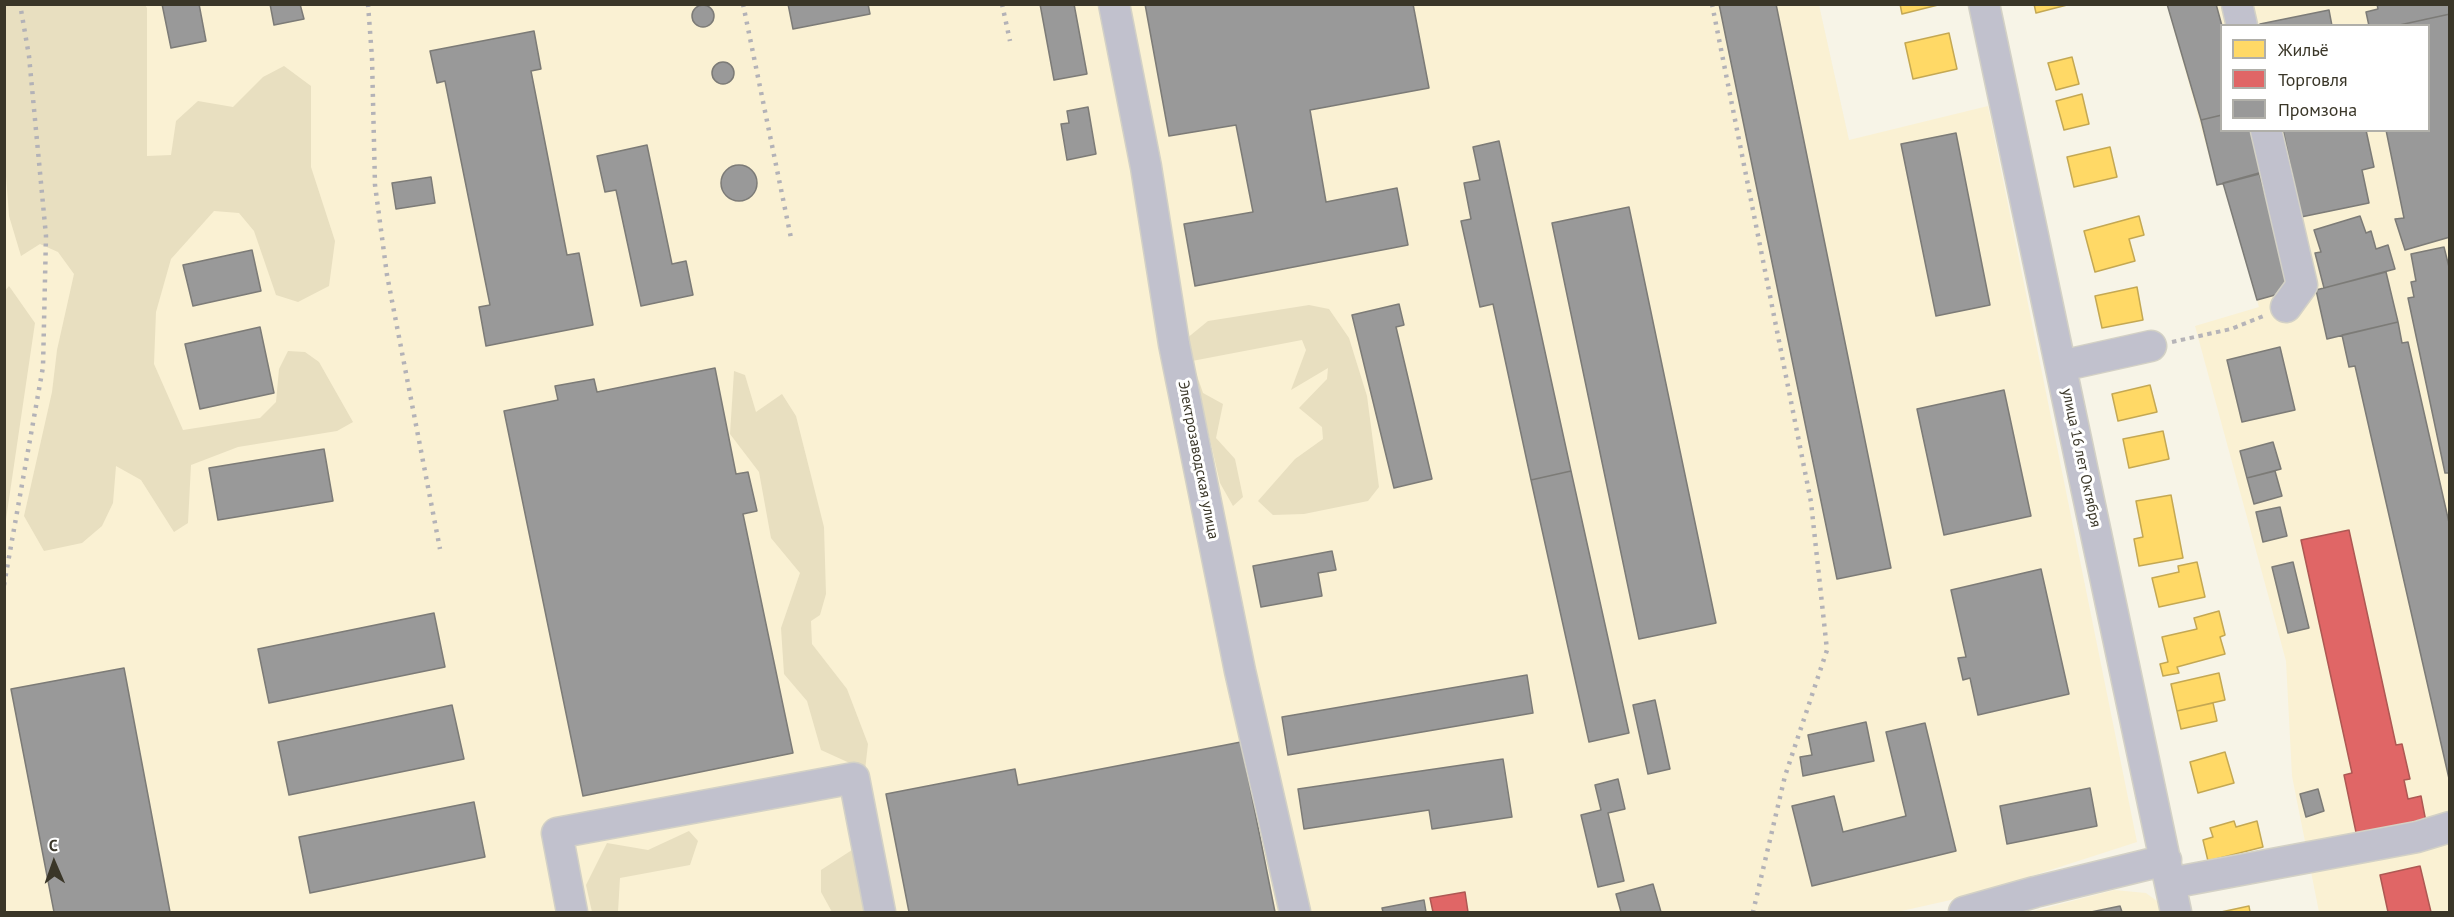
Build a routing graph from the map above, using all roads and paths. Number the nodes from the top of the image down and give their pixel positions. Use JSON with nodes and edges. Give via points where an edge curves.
{"nodes":[{"id":1,"x":1114,"y":4,"type":"edge"},
{"id":2,"x":1984,"y":4,"type":"edge"},
{"id":3,"x":2237,"y":4,"type":"edge"},
{"id":4,"x":2242,"y":24,"type":"edge"},
{"id":5,"x":2266,"y":132,"type":"edge"},
{"id":6,"x":2286,"y":307,"type":"joint"},
{"id":7,"x":2151,"y":346,"type":"joint"},
{"id":8,"x":2061,"y":366,"type":"junction"},
{"id":9,"x":2450,"y":828,"type":"edge"},
{"id":10,"x":2168,"y":872,"type":"junction"},
{"id":11,"x":572,"y":912,"type":"edge"},
{"id":12,"x":880,"y":912,"type":"edge"},
{"id":13,"x":1295,"y":912,"type":"edge"},
{"id":14,"x":1964,"y":912,"type":"edge"},
{"id":15,"x":2176,"y":912,"type":"edge"}],
"edges":[{"from":1,"to":13,"type":"street","name":"Электрозаводская улица","via":[[1146,167],[1176,356],[1240,671]]},
{"from":2,"to":8,"type":"street","name":"улица 16 лет Октября"},
{"from":3,"to":4,"type":"street"},
{"from":5,"to":6,"type":"street","via":[[2302,285]]},
{"from":6,"to":7,"type":"path","via":[[2231,329]]},
{"from":7,"to":8,"type":"street"},
{"from":8,"to":10,"type":"street","name":"улица 16 лет Октября"},
{"from":9,"to":10,"type":"street","via":[[2417,837]]},
{"from":10,"to":14,"type":"street","via":[[2035,892]]},
{"from":10,"to":15,"type":"street","name":"улица 16 лет Октября"},
{"from":11,"to":12,"type":"street","via":[[557,832],[854,778]]}]}
